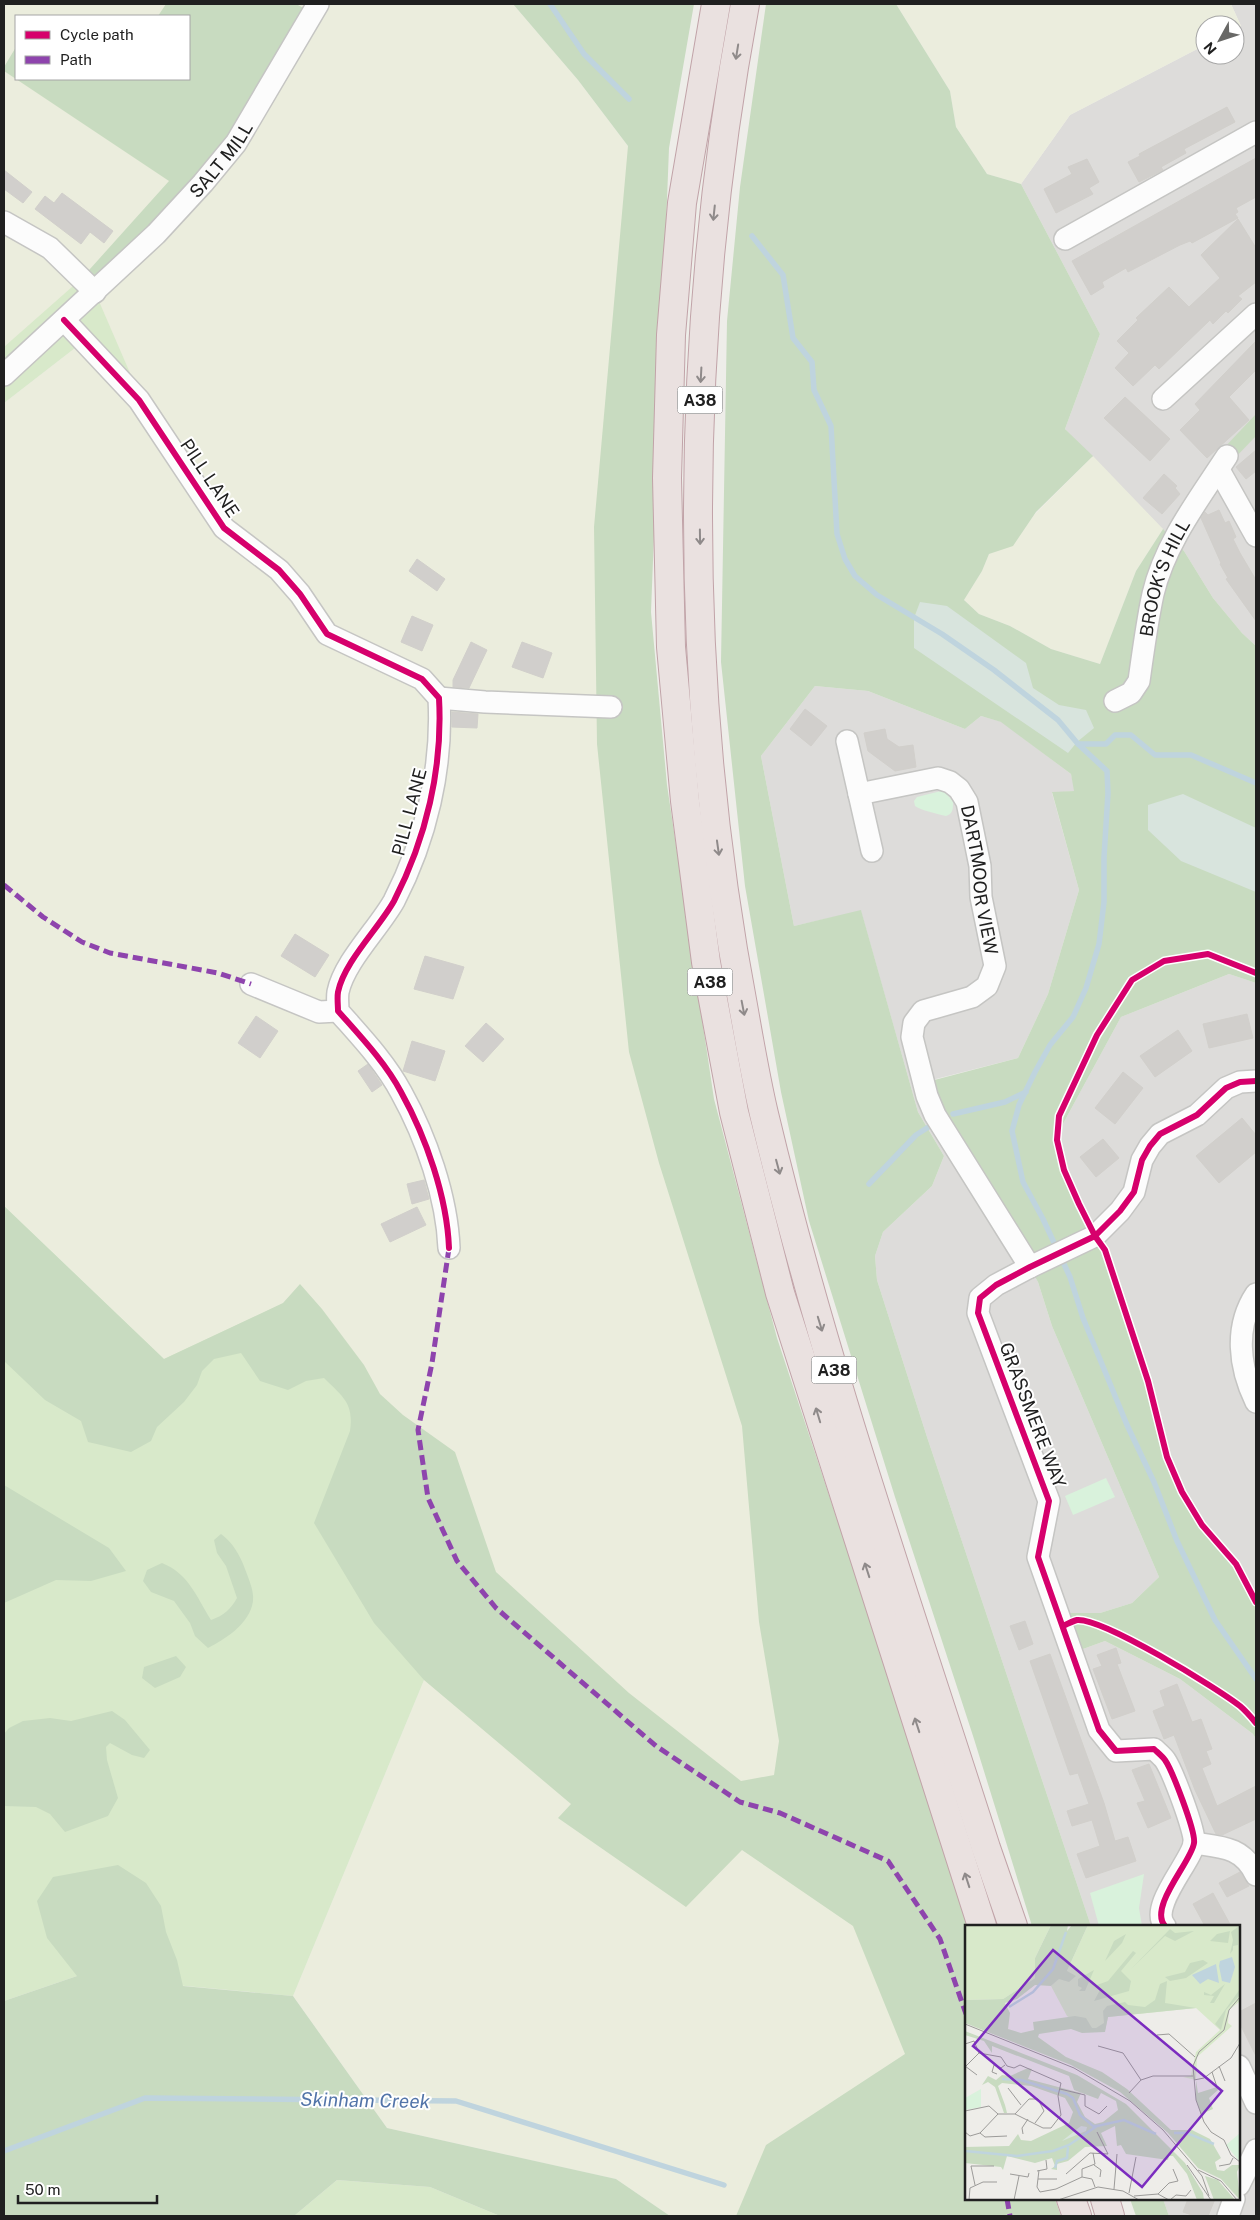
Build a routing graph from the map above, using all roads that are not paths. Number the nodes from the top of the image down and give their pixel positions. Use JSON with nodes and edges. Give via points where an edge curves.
{"nodes":[{"id":1,"x":318,"y":4,"type":"edge"},
{"id":2,"x":716,"y":4,"type":"edge"},
{"id":3,"x":745,"y":4,"type":"edge"},
{"id":4,"x":1256,"y":132,"type":"edge"},
{"id":5,"x":4,"y":222,"type":"edge"},
{"id":6,"x":1065,"y":239,"type":"dead end"},
{"id":7,"x":95,"y":292,"type":"junction"},
{"id":8,"x":1256,"y":314,"type":"edge"},
{"id":9,"x":64,"y":320,"type":"junction"},
{"id":10,"x":4,"y":375,"type":"edge"},
{"id":11,"x":1164,"y":400,"type":"dead end"},
{"id":12,"x":1256,"y":536,"type":"edge"},
{"id":13,"x":439,"y":698,"type":"junction"},
{"id":14,"x":1116,"y":701,"type":"dead end"},
{"id":15,"x":611,"y":707,"type":"dead end"},
{"id":16,"x":847,"y":741,"type":"dead end"},
{"id":17,"x":859,"y":794,"type":"junction"},
{"id":18,"x":872,"y":851,"type":"dead end"},
{"id":19,"x":251,"y":984,"type":"dead end"},
{"id":20,"x":338,"y":1011,"type":"junction"},
{"id":21,"x":1256,"y":1081,"type":"edge"},
{"id":22,"x":449,"y":1248,"type":"dead end"},
{"id":23,"x":1039,"y":1262,"type":"junction"},
{"id":24,"x":1256,"y":1294,"type":"edge"},
{"id":25,"x":1256,"y":1402,"type":"edge"},
{"id":26,"x":1194,"y":1843,"type":"junction"},
{"id":27,"x":1256,"y":1875,"type":"edge"},
{"id":28,"x":982,"y":1925,"type":"edge"},
{"id":29,"x":1013,"y":1925,"type":"edge"},
{"id":30,"x":1163,"y":1925,"type":"edge"},
{"id":31,"x":1240,"y":2068,"type":"edge"},
{"id":32,"x":1256,"y":2103,"type":"edge"},
{"id":33,"x":1256,"y":2150,"type":"edge"},
{"id":34,"x":1240,"y":2183,"type":"edge"},
{"id":35,"x":1071,"y":2200,"type":"edge"},
{"id":36,"x":1104,"y":2200,"type":"edge"},
{"id":37,"x":1234,"y":2200,"type":"edge"},
{"id":38,"x":1076,"y":2216,"type":"edge"},
{"id":39,"x":1110,"y":2216,"type":"edge"},
{"id":40,"x":1228,"y":2216,"type":"edge"}],
"edges":[{"from":1,"to":7,"type":"street","name":"SALT MILL","via":[[236,143],[156,234]]},
{"from":28,"to":2,"type":"highway","number":"A38","one_way":true,"via":[[780,1293],[734,1112],[706,962],[684,801],[671,647],[667,478],[671,335],[682,203]]},
{"from":3,"to":29,"type":"highway","number":"A38","one_way":true,"via":[[708,269],[699,472],[703,677],[711,800],[727,917],[763,1110],[812,1296]]},
{"from":4,"to":6,"type":"street"},
{"from":5,"to":7,"type":"street","via":[[50,248]]},
{"from":7,"to":9,"type":"street","name":"SALT MILL"},
{"from":8,"to":11,"type":"street"},
{"from":9,"to":10,"type":"street","name":"SALT MILL"},
{"from":9,"to":13,"type":"street","name":"PILL LANE","via":[[139,400],[224,528],[279,570],[327,634],[422,679]]},
{"from":12,"to":14,"type":"street","name":"BROOK'S HILL","via":[[1223,463],[1189,513],[1172,546],[1154,593],[1139,681],[1131,693]]},
{"from":13,"to":15,"type":"street"},
{"from":13,"to":20,"type":"street","name":"PILL LANE","via":[[438,760],[425,821],[407,874],[392,904],[348,969],[338,991]]},
{"from":16,"to":17,"type":"street"},
{"from":17,"to":18,"type":"street"},
{"from":17,"to":23,"type":"street","name":"DARTMOOR VIEW","via":[[938,778],[959,789],[967,802],[995,966],[987,986],[972,997],[923,1011],[914,1022],[912,1037],[935,1115]]},
{"from":19,"to":20,"type":"street","via":[[318,1012]]},
{"from":20,"to":22,"type":"street","via":[[370,1046],[401,1091],[422,1138],[445,1207]]},
{"from":21,"to":23,"type":"street","name":"GRASSMERE WAY","via":[[1240,1082],[1226,1088],[1197,1115],[1160,1134],[1142,1160],[1134,1192],[1120,1212],[1094,1236]]},
{"from":23,"to":26,"type":"street","name":"GRASSMERE WAY","via":[[996,1285],[980,1298],[978,1313],[1049,1501],[1038,1557],[1099,1730],[1116,1751],[1154,1749],[1165,1760],[1191,1824]]},
{"from":24,"to":25,"type":"street","via":[[1243,1323],[1241,1353]]},
{"from":26,"to":27,"type":"street","via":[[1227,1848],[1243,1855]]},
{"from":26,"to":30,"type":"street","via":[[1162,1908]]},
{"from":31,"to":32,"type":"street"},
{"from":33,"to":34,"type":"street"},
{"from":35,"to":38,"type":"highway"},
{"from":36,"to":39,"type":"highway"},
{"from":37,"to":40,"type":"street"}]}
